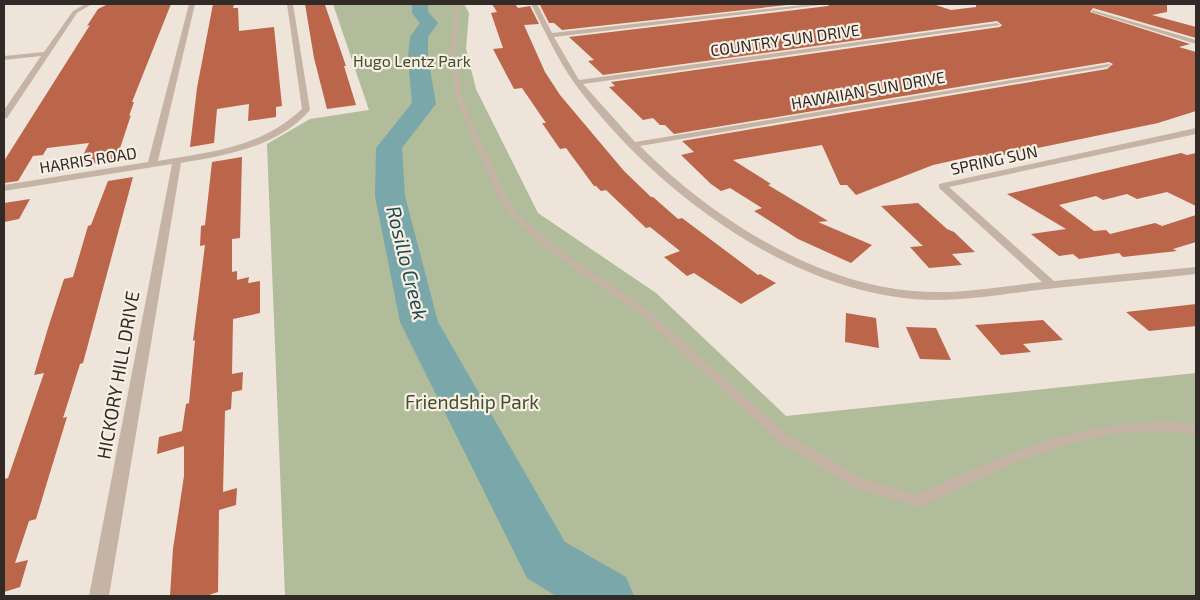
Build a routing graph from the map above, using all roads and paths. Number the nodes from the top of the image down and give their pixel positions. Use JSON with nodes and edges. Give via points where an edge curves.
{"nodes":[{"id":1,"x":89,"y":4,"type":"edge"},
{"id":2,"x":192,"y":4,"type":"edge"},
{"id":3,"x":290,"y":4,"type":"edge"},
{"id":4,"x":455,"y":4,"type":"edge"},
{"id":5,"x":534,"y":4,"type":"edge"},
{"id":6,"x":825,"y":4,"type":"edge"},
{"id":7,"x":1094,"y":11,"type":"dead end"},
{"id":8,"x":996,"y":25,"type":"dead end"},
{"id":9,"x":551,"y":35,"type":"junction"},
{"id":10,"x":1196,"y":42,"type":"edge"},
{"id":11,"x":46,"y":54,"type":"junction"},
{"id":12,"x":4,"y":58,"type":"edge"},
{"id":13,"x":1108,"y":65,"type":"dead end"},
{"id":14,"x":578,"y":82,"type":"junction"},
{"id":15,"x":4,"y":116,"type":"edge"},
{"id":16,"x":1196,"y":131,"type":"edge"},
{"id":17,"x":633,"y":145,"type":"junction"},
{"id":18,"x":177,"y":161,"type":"junction"},
{"id":19,"x":152,"y":165,"type":"junction"},
{"id":20,"x":4,"y":188,"type":"edge"},
{"id":21,"x":1196,"y":272,"type":"edge"},
{"id":22,"x":1052,"y":285,"type":"junction"},
{"id":23,"x":1196,"y":430,"type":"edge"},
{"id":24,"x":99,"y":596,"type":"edge"}],
"edges":[{"from":1,"to":11,"type":"street","via":[[76,12]]},
{"from":2,"to":19,"type":"street"},
{"from":3,"to":18,"type":"street","name":"HARRIS ROAD","via":[[306,110],[297,120],[248,147]]},
{"from":4,"to":23,"type":"lane","via":[[452,59],[460,101],[511,211],[553,250],[642,310],[783,438],[858,483],[918,501],[1047,443],[1116,428],[1178,425]]},
{"from":5,"to":9,"type":"street"},
{"from":6,"to":9,"type":"street"},
{"from":7,"to":10,"type":"street"},
{"from":8,"to":14,"type":"street","name":"COUNTRY SUN DRIVE"},
{"from":9,"to":14,"type":"street"},
{"from":11,"to":12,"type":"street"},
{"from":11,"to":15,"type":"street"},
{"from":13,"to":17,"type":"street","name":"HAWAIIAN SUN DRIVE"},
{"from":14,"to":17,"type":"street"},
{"from":16,"to":22,"type":"street","name":"SPRING SUN","via":[[942,186]]},
{"from":17,"to":22,"type":"street","via":[[670,180],[726,221],[777,255],[832,279],[884,292],[929,296]]},
{"from":18,"to":19,"type":"street","name":"HARRIS ROAD"},
{"from":18,"to":24,"type":"street","name":"HICKORY HILL DRIVE"},
{"from":19,"to":20,"type":"street","name":"HARRIS ROAD"},
{"from":21,"to":22,"type":"street"}]}
